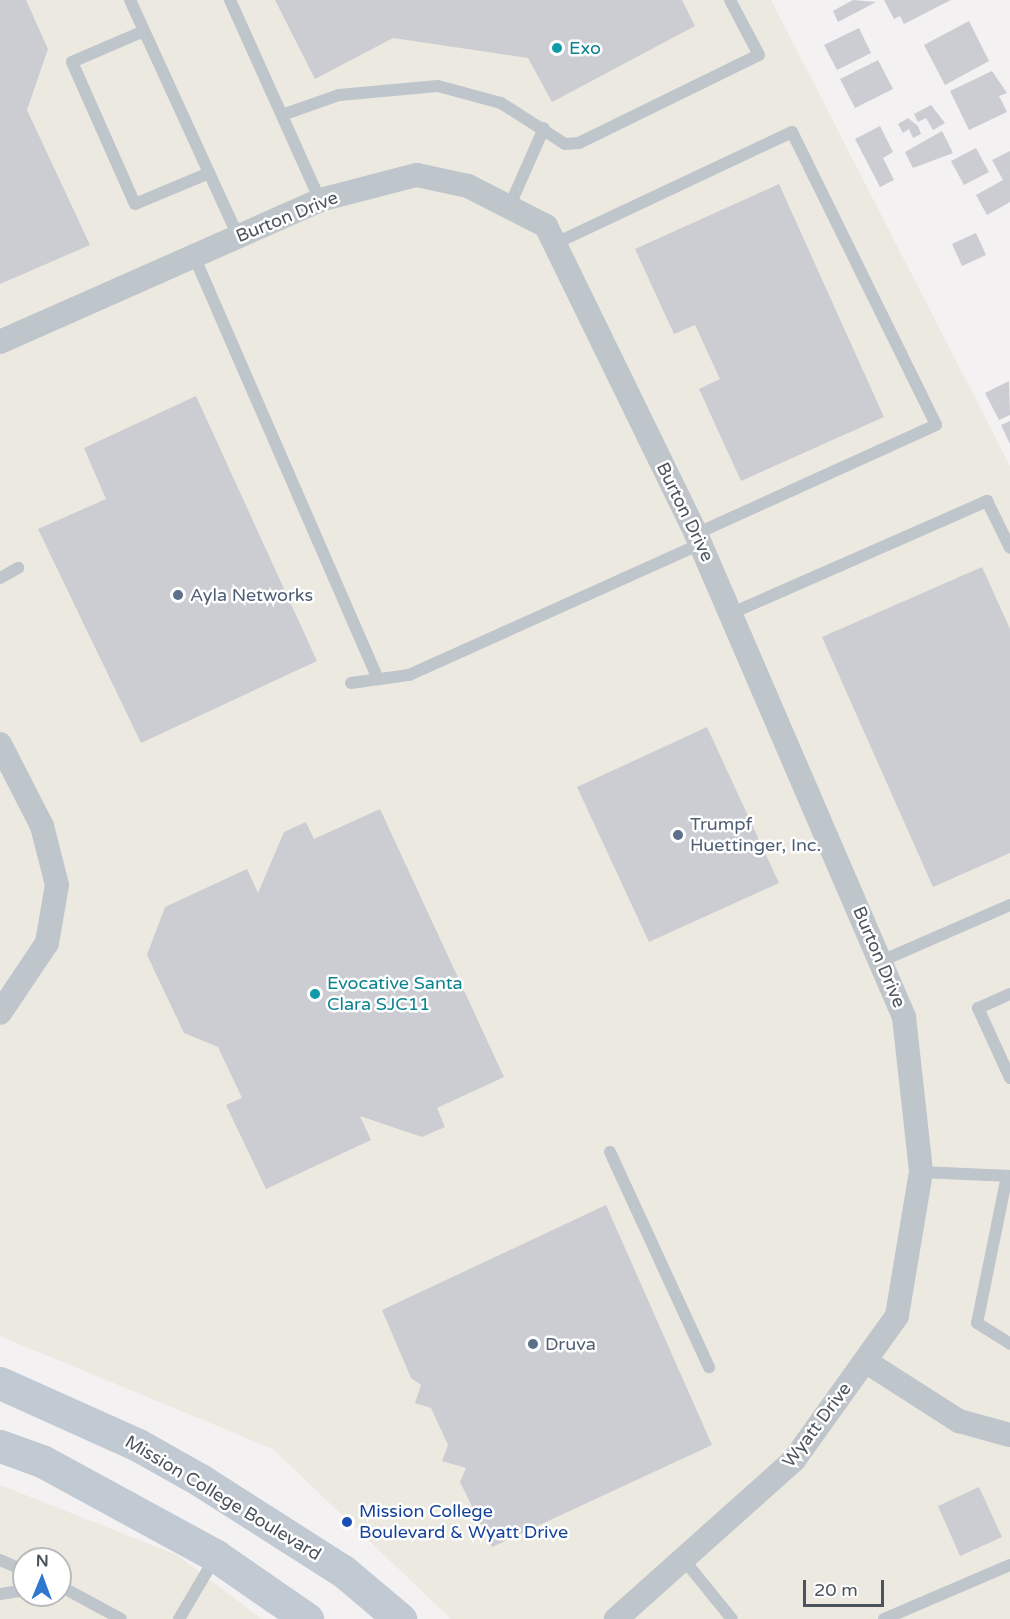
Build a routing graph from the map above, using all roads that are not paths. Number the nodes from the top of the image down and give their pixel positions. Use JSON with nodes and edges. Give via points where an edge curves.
{"nodes":[{"id":1,"x":130,"y":0,"type":"edge"},
{"id":2,"x":230,"y":0,"type":"edge"},
{"id":3,"x":730,"y":0,"type":"edge"},
{"id":4,"x":144,"y":31,"type":"junction"},
{"id":5,"x":282,"y":115,"type":"junction"},
{"id":6,"x":544,"y":128,"type":"junction"},
{"id":7,"x":209,"y":173,"type":"junction"},
{"id":8,"x":320,"y":200,"type":"junction"},
{"id":9,"x":510,"y":205,"type":"junction"},
{"id":10,"x":238,"y":236,"type":"junction"},
{"id":11,"x":554,"y":244,"type":"junction"},
{"id":12,"x":194,"y":256,"type":"junction"},
{"id":13,"x":0,"y":342,"type":"edge"},
{"id":14,"x":699,"y":539,"type":"junction"},
{"id":15,"x":1010,"y":548,"type":"edge"},
{"id":16,"x":18,"y":568,"type":"dead end"},
{"id":17,"x":0,"y":578,"type":"edge"},
{"id":18,"x":732,"y":613,"type":"junction"},
{"id":19,"x":378,"y":679,"type":"junction"},
{"id":20,"x":351,"y":683,"type":"dead end"},
{"id":21,"x":0,"y":744,"type":"edge"},
{"id":22,"x":1010,"y":905,"type":"edge"},
{"id":23,"x":879,"y":962,"type":"junction"},
{"id":24,"x":1010,"y":994,"type":"edge"},
{"id":25,"x":0,"y":1013,"type":"edge"},
{"id":26,"x":1010,"y":1078,"type":"edge"},
{"id":27,"x":610,"y":1152,"type":"dead end"},
{"id":28,"x":921,"y":1172,"type":"junction"},
{"id":29,"x":1008,"y":1176,"type":"edge"},
{"id":30,"x":1010,"y":1344,"type":"edge"},
{"id":31,"x":865,"y":1361,"type":"junction"},
{"id":32,"x":709,"y":1367,"type":"dead end"},
{"id":33,"x":0,"y":1383,"type":"edge"},
{"id":34,"x":1010,"y":1435,"type":"edge"},
{"id":35,"x":0,"y":1446,"type":"edge"},
{"id":36,"x":216,"y":1556,"type":"junction"},
{"id":37,"x":684,"y":1560,"type":"junction"},
{"id":38,"x":1010,"y":1565,"type":"edge"},
{"id":39,"x":72,"y":1593,"type":"edge"},
{"id":40,"x":121,"y":1619,"type":"edge"},
{"id":41,"x":180,"y":1619,"type":"edge"},
{"id":42,"x":307,"y":1619,"type":"edge"},
{"id":43,"x":400,"y":1619,"type":"edge"},
{"id":44,"x":616,"y":1619,"type":"edge"},
{"id":45,"x":732,"y":1619,"type":"edge"},
{"id":46,"x":884,"y":1619,"type":"edge"}],
"edges":[{"from":1,"to":4,"type":"lane"},
{"from":2,"to":5,"type":"lane"},
{"from":3,"to":6,"type":"lane","via":[[759,55],[579,143],[565,144]]},
{"from":4,"to":7,"type":"lane"},
{"from":4,"to":7,"type":"lane","via":[[72,62],[135,204]]},
{"from":5,"to":6,"type":"lane","via":[[339,95],[438,86],[501,103]]},
{"from":5,"to":8,"type":"lane"},
{"from":6,"to":9,"type":"lane"},
{"from":7,"to":10,"type":"lane"},
{"from":8,"to":9,"type":"street","name":"Burton Drive","via":[[417,175],[468,186]]},
{"from":8,"to":10,"type":"street","name":"Burton Drive"},
{"from":9,"to":11,"type":"street","name":"Burton Drive","via":[[546,226]]},
{"from":10,"to":12,"type":"street","name":"Burton Drive"},
{"from":11,"to":14,"type":"street","name":"Burton Drive"},
{"from":11,"to":14,"type":"lane","via":[[792,132],[936,425]]},
{"from":12,"to":13,"type":"street","name":"Burton Drive"},
{"from":12,"to":19,"type":"lane"},
{"from":14,"to":18,"type":"street","name":"Burton Drive"},
{"from":14,"to":19,"type":"lane","via":[[409,675]]},
{"from":15,"to":18,"type":"lane","via":[[987,501]]},
{"from":16,"to":17,"type":"lane"},
{"from":18,"to":23,"type":"street","name":"Burton Drive"},
{"from":19,"to":20,"type":"lane"},
{"from":21,"to":25,"type":"street","via":[[42,826],[57,885],[47,943]]},
{"from":22,"to":23,"type":"lane"},
{"from":23,"to":28,"type":"street","name":"Burton Drive","via":[[904,1017]]},
{"from":24,"to":26,"type":"lane","via":[[978,1008]]},
{"from":27,"to":32,"type":"lane"},
{"from":28,"to":29,"type":"lane"},
{"from":28,"to":31,"type":"street","name":"Burton Drive","via":[[897,1316]]},
{"from":29,"to":30,"type":"lane","via":[[977,1323]]},
{"from":31,"to":34,"type":"street","via":[[959,1421]]},
{"from":31,"to":37,"type":"street","name":"Wyatt Drive","via":[[794,1460]]},
{"from":33,"to":43,"type":"main road","name":"Mission College Boulevard","via":[[138,1445],[200,1480],[343,1571]]},
{"from":35,"to":36,"type":"main road","via":[[42,1461]]},
{"from":36,"to":41,"type":"lane"},
{"from":36,"to":42,"type":"main road"},
{"from":37,"to":44,"type":"street","name":"Wyatt Drive"},
{"from":37,"to":45,"type":"lane"},
{"from":38,"to":46,"type":"lane"},
{"from":39,"to":40,"type":"lane"}]}
